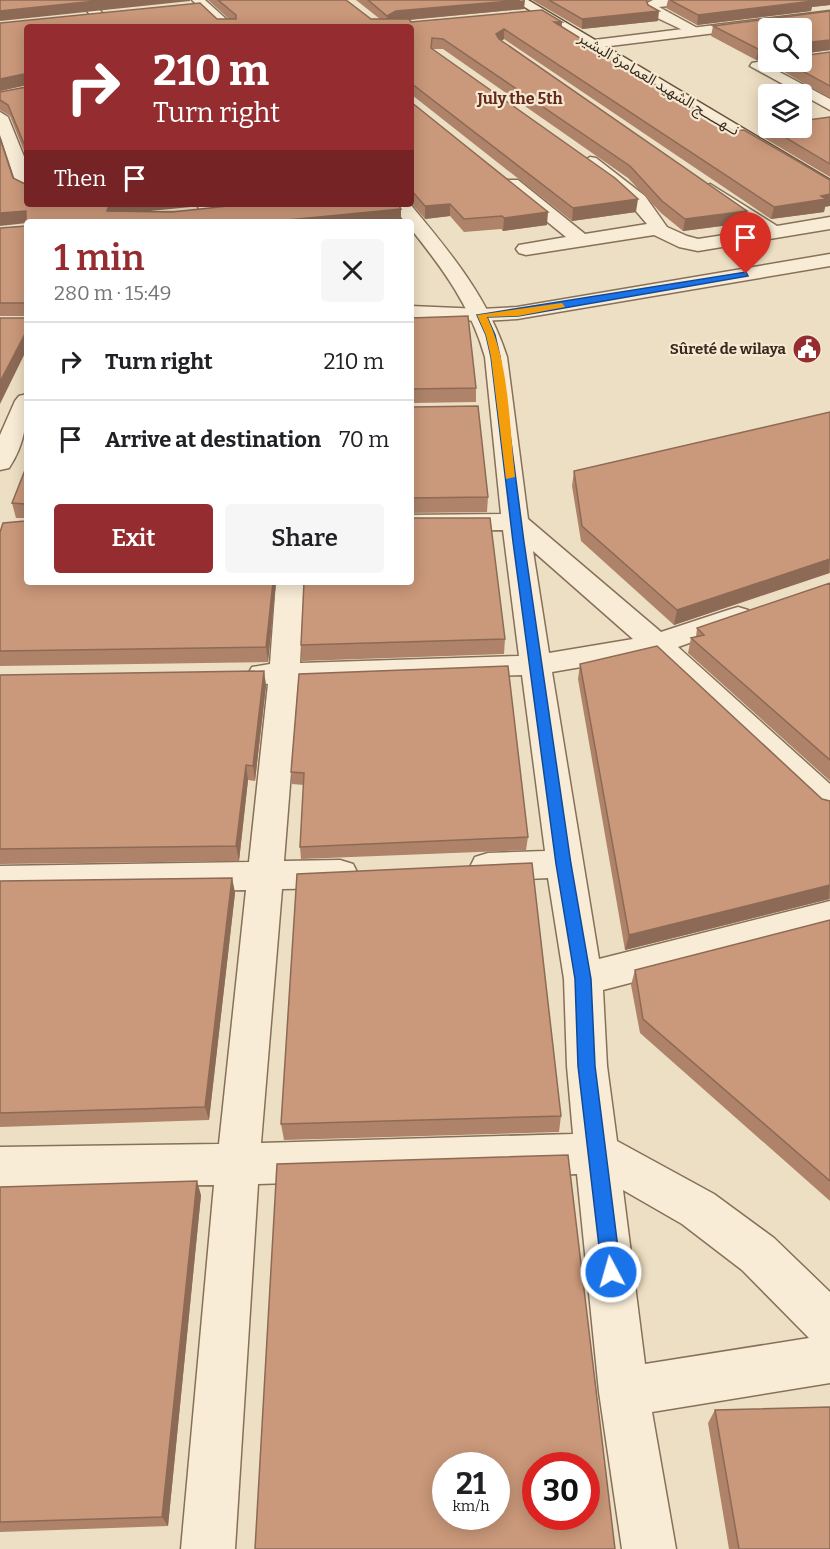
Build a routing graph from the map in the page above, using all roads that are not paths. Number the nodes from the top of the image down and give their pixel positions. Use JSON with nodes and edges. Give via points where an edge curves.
{"nodes":[{"id":1,"x":85,"y":0,"type":"edge"},
{"id":2,"x":519,"y":0,"type":"edge"},
{"id":3,"x":688,"y":0,"type":"edge"},
{"id":4,"x":201,"y":3,"type":"edge"},
{"id":5,"x":541,"y":7,"type":"edge"},
{"id":6,"x":181,"y":8,"type":"edge"},
{"id":7,"x":830,"y":15,"type":"edge"},
{"id":8,"x":521,"y":16,"type":"edge"},
{"id":9,"x":100,"y":20,"type":"edge"},
{"id":10,"x":199,"y":23,"type":"edge"},
{"id":11,"x":224,"y":24,"type":"edge"},
{"id":12,"x":694,"y":30,"type":"junction"},
{"id":13,"x":616,"y":41,"type":"junction"},
{"id":14,"x":594,"y":44,"type":"junction"},
{"id":15,"x":667,"y":71,"type":"dead end"},
{"id":16,"x":768,"y":72,"type":"edge"},
{"id":17,"x":830,"y":105,"type":"edge"},
{"id":18,"x":0,"y":117,"type":"edge"},
{"id":19,"x":19,"y":139,"type":"edge"},
{"id":20,"x":573,"y":150,"type":"edge"},
{"id":21,"x":22,"y":159,"type":"edge"},
{"id":22,"x":0,"y":163,"type":"edge"},
{"id":23,"x":500,"y":174,"type":"edge"},
{"id":24,"x":698,"y":181,"type":"edge"},
{"id":25,"x":830,"y":187,"type":"edge"},
{"id":26,"x":21,"y":192,"type":"edge"},
{"id":27,"x":231,"y":211,"type":"edge"},
{"id":28,"x":209,"y":213,"type":"edge"},
{"id":29,"x":186,"y":215,"type":"edge"},
{"id":30,"x":830,"y":223,"type":"edge"},
{"id":31,"x":414,"y":225,"type":"edge"},
{"id":32,"x":660,"y":230,"type":"junction"},
{"id":33,"x":773,"y":232,"type":"junction"},
{"id":34,"x":582,"y":241,"type":"junction"},
{"id":35,"x":830,"y":243,"type":"edge"},
{"id":36,"x":526,"y":249,"type":"dead end"},
{"id":37,"x":830,"y":260,"type":"edge"},
{"id":38,"x":478,"y":310,"type":"junction"},
{"id":39,"x":414,"y":312,"type":"edge"},
{"id":40,"x":19,"y":410,"type":"edge"},
{"id":41,"x":0,"y":463,"type":"edge"},
{"id":42,"x":515,"y":522,"type":"junction"},
{"id":43,"x":414,"y":523,"type":"edge"},
{"id":44,"x":290,"y":585,"type":"edge"},
{"id":45,"x":765,"y":607,"type":"edge"},
{"id":46,"x":657,"y":644,"type":"junction"},
{"id":47,"x":536,"y":665,"type":"junction"},
{"id":48,"x":284,"y":674,"type":"junction"},
{"id":49,"x":237,"y":675,"type":"edge"},
{"id":50,"x":830,"y":804,"type":"edge"},
{"id":51,"x":564,"y":864,"type":"junction"},
{"id":52,"x":456,"y":869,"type":"edge"},
{"id":53,"x":373,"y":872,"type":"edge"},
{"id":54,"x":265,"y":877,"type":"junction"},
{"id":55,"x":0,"y":880,"type":"edge"},
{"id":56,"x":830,"y":916,"type":"edge"},
{"id":57,"x":583,"y":979,"type":"junction"},
{"id":58,"x":598,"y":1153,"type":"junction"},
{"id":59,"x":238,"y":1164,"type":"junction"},
{"id":60,"x":0,"y":1167,"type":"edge"},
{"id":61,"x":830,"y":1325,"type":"edge"},
{"id":62,"x":830,"y":1359,"type":"edge"},
{"id":63,"x":624,"y":1392,"type":"junction"},
{"id":64,"x":208,"y":1549,"type":"edge"},
{"id":65,"x":649,"y":1549,"type":"edge"}],
"edges":[{"from":1,"to":9,"type":"street"},
{"from":2,"to":5,"type":"street","name":"نــهـــــج الشهيد العمامرة البشير"},
{"from":3,"to":12,"type":"street","via":[[651,4],[654,11]]},
{"from":4,"to":6,"type":"street"},
{"from":4,"to":11,"type":"street"},
{"from":5,"to":8,"type":"street"},
{"from":5,"to":13,"type":"street","name":"نــهـــــج الشهيد العمامرة البشير"},
{"from":5,"to":14,"type":"street","name":"نــهـــــج الشهيد العمامرة البشير"},
{"from":7,"to":12,"type":"street"},
{"from":10,"to":11,"type":"street"},
{"from":12,"to":13,"type":"street"},
{"from":13,"to":14,"type":"street"},
{"from":13,"to":15,"type":"street","name":"نــهـــــج الشهيد العمامرة البشير"},
{"from":14,"to":25,"type":"street","name":"نــهـــــج الشهيد العمامرة البشير"},
{"from":16,"to":17,"type":"street"},
{"from":18,"to":19,"type":"street"},
{"from":19,"to":21,"type":"street"},
{"from":20,"to":32,"type":"street","via":[[633,195]]},
{"from":21,"to":22,"type":"street"},
{"from":21,"to":26,"type":"street"},
{"from":23,"to":34,"type":"street"},
{"from":24,"to":33,"type":"street"},
{"from":27,"to":28,"type":"street"},
{"from":28,"to":29,"type":"street"},
{"from":30,"to":33,"type":"street"},
{"from":31,"to":38,"type":"street"},
{"from":32,"to":33,"type":"street","via":[[692,245]]},
{"from":32,"to":34,"type":"street"},
{"from":34,"to":36,"type":"street"},
{"from":35,"to":38,"type":"street"},
{"from":37,"to":38,"type":"street","via":[[518,313]]},
{"from":38,"to":39,"type":"street"},
{"from":38,"to":42,"type":"street","via":[[491,335],[496,357],[491,411]]},
{"from":40,"to":41,"type":"street"},
{"from":42,"to":43,"type":"street"},
{"from":42,"to":46,"type":"street"},
{"from":42,"to":47,"type":"street"},
{"from":44,"to":48,"type":"street"},
{"from":45,"to":46,"type":"street"},
{"from":46,"to":47,"type":"street"},
{"from":46,"to":50,"type":"street"},
{"from":47,"to":48,"type":"street"},
{"from":47,"to":51,"type":"street"},
{"from":48,"to":49,"type":"street"},
{"from":48,"to":54,"type":"street"},
{"from":51,"to":52,"type":"street"},
{"from":51,"to":57,"type":"street"},
{"from":53,"to":54,"type":"street"},
{"from":54,"to":55,"type":"street"},
{"from":54,"to":59,"type":"street"},
{"from":56,"to":57,"type":"street"},
{"from":57,"to":58,"type":"street","via":[[587,1066]]},
{"from":58,"to":59,"type":"street"},
{"from":58,"to":61,"type":"street","via":[[698,1209],[758,1254]]},
{"from":58,"to":63,"type":"street"},
{"from":59,"to":60,"type":"street"},
{"from":59,"to":64,"type":"street"},
{"from":62,"to":63,"type":"street"},
{"from":63,"to":65,"type":"street"}]}
